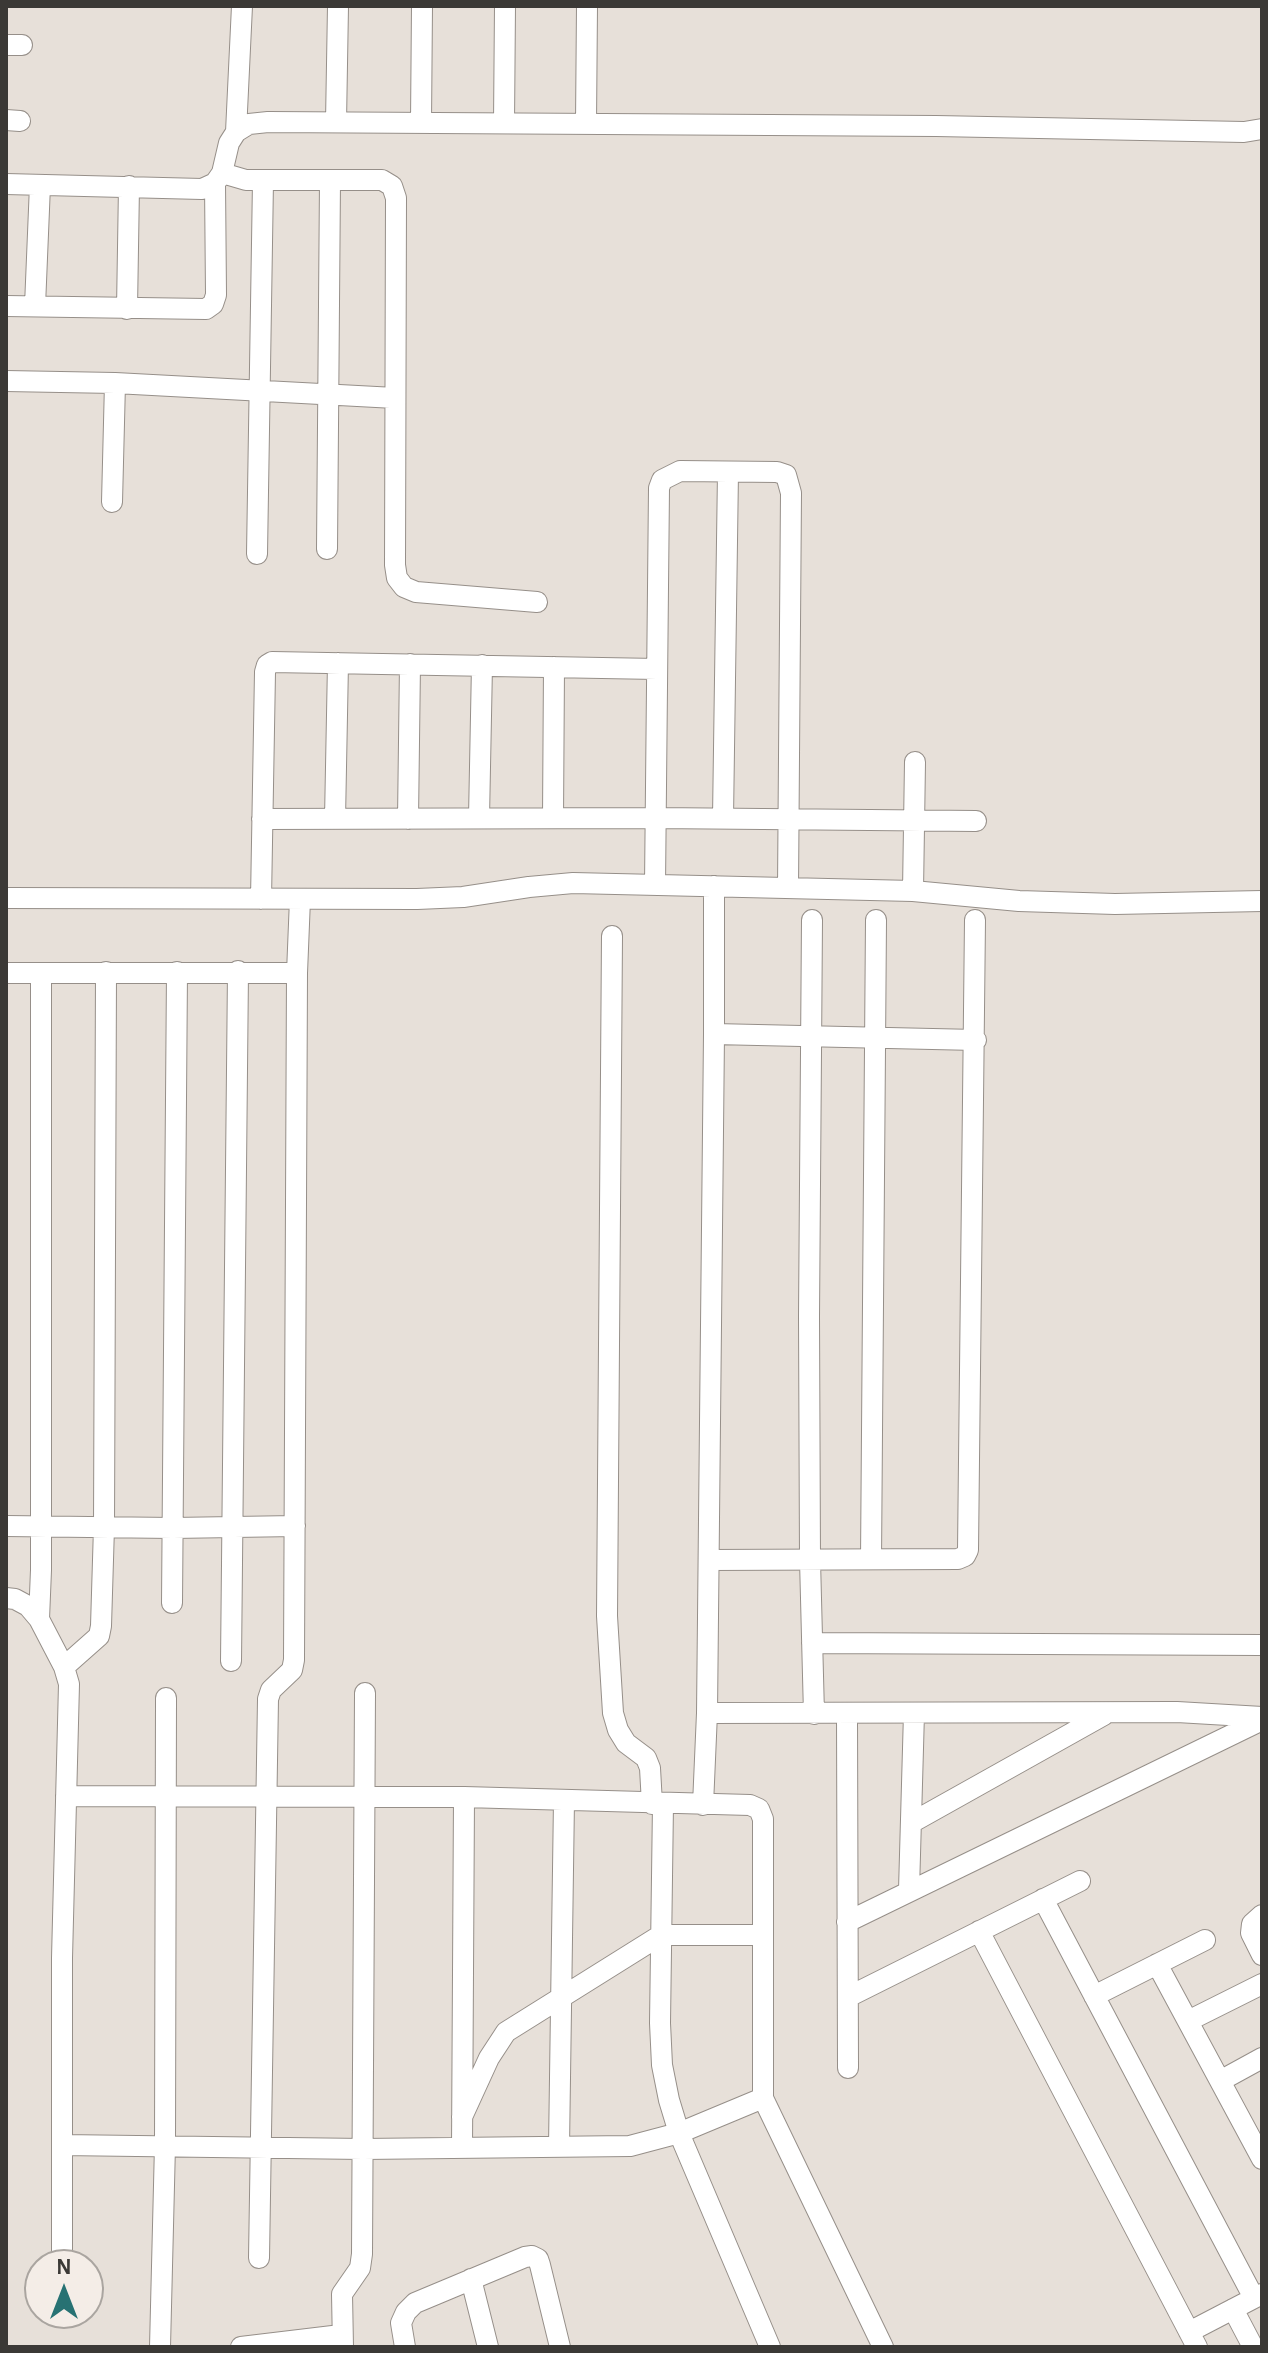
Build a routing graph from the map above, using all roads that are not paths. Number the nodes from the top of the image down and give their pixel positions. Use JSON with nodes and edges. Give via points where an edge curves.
{"nodes":[{"id":1,"x":242,"y":6,"type":"edge"},
{"id":2,"x":338,"y":6,"type":"edge"},
{"id":3,"x":422,"y":6,"type":"edge"},
{"id":4,"x":505,"y":6,"type":"edge"},
{"id":5,"x":587,"y":6,"type":"edge"},
{"id":6,"x":336,"y":122,"type":"junction"},
{"id":7,"x":421,"y":122,"type":"junction"},
{"id":8,"x":504,"y":123,"type":"junction"},
{"id":9,"x":586,"y":123,"type":"junction"},
{"id":10,"x":1262,"y":129,"type":"edge"},
{"id":11,"x":236,"y":132,"type":"junction"},
{"id":12,"x":219,"y":178,"type":"junction"},
{"id":13,"x":263,"y":181,"type":"junction"},
{"id":14,"x":330,"y":181,"type":"junction"},
{"id":15,"x":6,"y":184,"type":"edge"},
{"id":16,"x":40,"y":185,"type":"junction"},
{"id":17,"x":129,"y":186,"type":"junction"},
{"id":18,"x":6,"y":306,"type":"edge"},
{"id":19,"x":35,"y":306,"type":"junction"},
{"id":20,"x":127,"y":309,"type":"junction"},
{"id":21,"x":6,"y":381,"type":"edge"},
{"id":22,"x":115,"y":383,"type":"junction"},
{"id":23,"x":260,"y":393,"type":"junction"},
{"id":24,"x":328,"y":396,"type":"junction"},
{"id":25,"x":395,"y":398,"type":"junction"},
{"id":26,"x":728,"y":472,"type":"junction"},
{"id":27,"x":112,"y":502,"type":"dead end"},
{"id":28,"x":327,"y":549,"type":"dead end"},
{"id":29,"x":257,"y":554,"type":"dead end"},
{"id":30,"x":537,"y":602,"type":"dead end"},
{"id":31,"x":338,"y":663,"type":"junction"},
{"id":32,"x":410,"y":664,"type":"junction"},
{"id":33,"x":482,"y":665,"type":"junction"},
{"id":34,"x":554,"y":667,"type":"junction"},
{"id":35,"x":657,"y":669,"type":"junction"},
{"id":36,"x":915,"y":762,"type":"dead end"},
{"id":37,"x":479,"y":818,"type":"junction"},
{"id":38,"x":553,"y":818,"type":"junction"},
{"id":39,"x":656,"y":818,"type":"junction"},
{"id":40,"x":723,"y":818,"type":"junction"},
{"id":41,"x":262,"y":819,"type":"junction"},
{"id":42,"x":335,"y":819,"type":"junction"},
{"id":43,"x":408,"y":819,"type":"junction"},
{"id":44,"x":789,"y":819,"type":"junction"},
{"id":45,"x":914,"y":820,"type":"junction"},
{"id":46,"x":976,"y":821,"type":"dead end"},
{"id":47,"x":655,"y":885,"type":"junction"},
{"id":48,"x":714,"y":886,"type":"junction"},
{"id":49,"x":788,"y":888,"type":"junction"},
{"id":50,"x":913,"y":891,"type":"junction"},
{"id":51,"x":6,"y":898,"type":"edge"},
{"id":52,"x":261,"y":899,"type":"junction"},
{"id":53,"x":300,"y":899,"type":"junction"},
{"id":54,"x":1262,"y":901,"type":"edge"},
{"id":55,"x":812,"y":920,"type":"dead end"},
{"id":56,"x":876,"y":920,"type":"dead end"},
{"id":57,"x":975,"y":920,"type":"dead end"},
{"id":58,"x":612,"y":936,"type":"dead end"},
{"id":59,"x":238,"y":971,"type":"junction"},
{"id":60,"x":106,"y":972,"type":"junction"},
{"id":61,"x":177,"y":972,"type":"junction"},
{"id":62,"x":6,"y":973,"type":"edge"},
{"id":63,"x":41,"y":973,"type":"junction"},
{"id":64,"x":297,"y":973,"type":"junction"},
{"id":65,"x":714,"y":1034,"type":"junction"},
{"id":66,"x":813,"y":1036,"type":"junction"},
{"id":67,"x":874,"y":1036,"type":"junction"},
{"id":68,"x":976,"y":1040,"type":"junction"},
{"id":69,"x":6,"y":1526,"type":"edge"},
{"id":70,"x":40,"y":1526,"type":"junction"},
{"id":71,"x":295,"y":1526,"type":"junction"},
{"id":72,"x":104,"y":1527,"type":"junction"},
{"id":73,"x":173,"y":1528,"type":"junction"},
{"id":74,"x":232,"y":1528,"type":"junction"},
{"id":75,"x":871,"y":1559,"type":"junction"},
{"id":76,"x":709,"y":1560,"type":"junction"},
{"id":77,"x":810,"y":1560,"type":"junction"},
{"id":78,"x":6,"y":1598,"type":"edge"},
{"id":79,"x":172,"y":1603,"type":"dead end"},
{"id":80,"x":39,"y":1619,"type":"junction"},
{"id":81,"x":812,"y":1643,"type":"junction"},
{"id":82,"x":1262,"y":1645,"type":"edge"},
{"id":83,"x":231,"y":1661,"type":"dead end"},
{"id":84,"x":64,"y":1667,"type":"junction"},
{"id":85,"x":365,"y":1693,"type":"dead end"},
{"id":86,"x":166,"y":1698,"type":"dead end"},
{"id":87,"x":707,"y":1713,"type":"junction"},
{"id":88,"x":914,"y":1713,"type":"junction"},
{"id":89,"x":1107,"y":1713,"type":"junction"},
{"id":90,"x":814,"y":1714,"type":"junction"},
{"id":91,"x":847,"y":1714,"type":"junction"},
{"id":92,"x":1262,"y":1719,"type":"edge"},
{"id":93,"x":66,"y":1796,"type":"junction"},
{"id":94,"x":365,"y":1796,"type":"junction"},
{"id":95,"x":265,"y":1797,"type":"junction"},
{"id":96,"x":464,"y":1797,"type":"junction"},
{"id":97,"x":166,"y":1798,"type":"junction"},
{"id":98,"x":564,"y":1800,"type":"junction"},
{"id":99,"x":657,"y":1804,"type":"junction"},
{"id":100,"x":703,"y":1805,"type":"junction"},
{"id":101,"x":911,"y":1823,"type":"junction"},
{"id":102,"x":1080,"y":1881,"type":"dead end"},
{"id":103,"x":909,"y":1890,"type":"junction"},
{"id":104,"x":1043,"y":1899,"type":"junction"},
{"id":105,"x":1262,"y":1915,"type":"edge"},
{"id":106,"x":847,"y":1922,"type":"junction"},
{"id":107,"x":979,"y":1931,"type":"junction"},
{"id":108,"x":661,"y":1935,"type":"junction"},
{"id":109,"x":762,"y":1935,"type":"junction"},
{"id":110,"x":1205,"y":1940,"type":"dead end"},
{"id":111,"x":1262,"y":1955,"type":"edge"},
{"id":112,"x":1157,"y":1964,"type":"junction"},
{"id":113,"x":1262,"y":1984,"type":"edge"},
{"id":114,"x":1094,"y":1996,"type":"junction"},
{"id":115,"x":848,"y":1997,"type":"junction"},
{"id":116,"x":561,"y":1999,"type":"junction"},
{"id":117,"x":1188,"y":2021,"type":"junction"},
{"id":118,"x":1262,"y":2058,"type":"edge"},
{"id":119,"x":848,"y":2068,"type":"dead end"},
{"id":120,"x":1220,"y":2081,"type":"junction"},
{"id":121,"x":763,"y":2098,"type":"junction"},
{"id":122,"x":462,"y":2117,"type":"junction"},
{"id":123,"x":679,"y":2133,"type":"junction"},
{"id":124,"x":62,"y":2145,"type":"junction"},
{"id":125,"x":165,"y":2145,"type":"junction"},
{"id":126,"x":261,"y":2146,"type":"junction"},
{"id":127,"x":559,"y":2147,"type":"junction"},
{"id":128,"x":462,"y":2148,"type":"junction"},
{"id":129,"x":363,"y":2149,"type":"junction"},
{"id":130,"x":1262,"y":2159,"type":"edge"},
{"id":131,"x":62,"y":2249,"type":"edge"},
{"id":132,"x":259,"y":2258,"type":"dead end"},
{"id":133,"x":471,"y":2279,"type":"junction"},
{"id":134,"x":1258,"y":2296,"type":"edge"},
{"id":135,"x":1233,"y":2309,"type":"junction"},
{"id":136,"x":1193,"y":2339,"type":"edge"},
{"id":137,"x":342,"y":2341,"type":"edge"},
{"id":138,"x":160,"y":2347,"type":"edge"},
{"id":139,"x":241,"y":2347,"type":"edge"},
{"id":140,"x":405,"y":2347,"type":"edge"},
{"id":141,"x":488,"y":2347,"type":"edge"},
{"id":142,"x":560,"y":2347,"type":"edge"},
{"id":143,"x":770,"y":2347,"type":"edge"},
{"id":144,"x":883,"y":2347,"type":"edge"},
{"id":145,"x":1253,"y":2347,"type":"edge"}],
"edges":[{"from":1,"to":11,"type":"street"},
{"from":2,"to":6,"type":"street"},
{"from":3,"to":7,"type":"street"},
{"from":4,"to":8,"type":"street"},
{"from":5,"to":9,"type":"street"},
{"from":6,"to":7,"type":"street"},
{"from":6,"to":11,"type":"street","via":[[268,122]]},
{"from":7,"to":8,"type":"street"},
{"from":8,"to":9,"type":"street"},
{"from":9,"to":10,"type":"street"},
{"from":11,"to":12,"type":"street"},
{"from":12,"to":13,"type":"street"},
{"from":12,"to":17,"type":"street","via":[[202,189]]},
{"from":12,"to":20,"type":"street","via":[[213,304],[198,311]]},
{"from":13,"to":14,"type":"street"},
{"from":13,"to":23,"type":"street"},
{"from":14,"to":24,"type":"street"},
{"from":14,"to":25,"type":"street","via":[[382,180],[392,186],[396,198]]},
{"from":15,"to":16,"type":"street"},
{"from":16,"to":17,"type":"street"},
{"from":16,"to":19,"type":"street"},
{"from":17,"to":20,"type":"street"},
{"from":18,"to":19,"type":"street"},
{"from":19,"to":20,"type":"street"},
{"from":21,"to":22,"type":"street"},
{"from":22,"to":23,"type":"street"},
{"from":22,"to":27,"type":"street"},
{"from":23,"to":24,"type":"street"},
{"from":23,"to":29,"type":"street"},
{"from":24,"to":25,"type":"street"},
{"from":24,"to":28,"type":"street"},
{"from":25,"to":30,"type":"street","via":[[397,578],[416,592]]},
{"from":26,"to":35,"type":"street","via":[[680,471],[662,480],[659,488]]},
{"from":26,"to":40,"type":"street"},
{"from":26,"to":44,"type":"street","via":[[777,472],[790,483]]},
{"from":31,"to":32,"type":"street"},
{"from":31,"to":41,"type":"street","via":[[267,665]]},
{"from":31,"to":42,"type":"street"},
{"from":32,"to":33,"type":"street"},
{"from":32,"to":43,"type":"street"},
{"from":33,"to":34,"type":"street"},
{"from":33,"to":37,"type":"street"},
{"from":34,"to":35,"type":"street"},
{"from":34,"to":38,"type":"street"},
{"from":35,"to":39,"type":"street"},
{"from":36,"to":45,"type":"street"},
{"from":37,"to":38,"type":"street"},
{"from":37,"to":43,"type":"street"},
{"from":38,"to":39,"type":"street"},
{"from":39,"to":40,"type":"street"},
{"from":39,"to":47,"type":"street"},
{"from":40,"to":44,"type":"street"},
{"from":41,"to":42,"type":"street"},
{"from":41,"to":52,"type":"street"},
{"from":42,"to":43,"type":"street"},
{"from":44,"to":45,"type":"street"},
{"from":44,"to":49,"type":"street"},
{"from":45,"to":46,"type":"street"},
{"from":45,"to":50,"type":"street"},
{"from":47,"to":48,"type":"street"},
{"from":47,"to":53,"type":"street","via":[[573,883],[463,897]]},
{"from":48,"to":49,"type":"street"},
{"from":48,"to":65,"type":"street"},
{"from":49,"to":50,"type":"street"},
{"from":50,"to":54,"type":"street","via":[[1115,904]]},
{"from":51,"to":52,"type":"street"},
{"from":52,"to":53,"type":"street"},
{"from":53,"to":64,"type":"street"},
{"from":55,"to":66,"type":"street"},
{"from":56,"to":67,"type":"street"},
{"from":57,"to":68,"type":"street"},
{"from":58,"to":99,"type":"street","via":[[610,1677],[618,1730],[646,1758]]},
{"from":59,"to":61,"type":"street"},
{"from":59,"to":64,"type":"street"},
{"from":59,"to":74,"type":"street"},
{"from":60,"to":61,"type":"street"},
{"from":60,"to":63,"type":"street"},
{"from":60,"to":72,"type":"street"},
{"from":61,"to":73,"type":"street"},
{"from":62,"to":63,"type":"street"},
{"from":63,"to":70,"type":"street"},
{"from":64,"to":71,"type":"street"},
{"from":65,"to":66,"type":"street"},
{"from":65,"to":76,"type":"street"},
{"from":66,"to":67,"type":"street"},
{"from":66,"to":77,"type":"street"},
{"from":67,"to":68,"type":"street"},
{"from":67,"to":75,"type":"street"},
{"from":68,"to":75,"type":"street","via":[[968,1550],[958,1559]]},
{"from":69,"to":70,"type":"street"},
{"from":70,"to":72,"type":"street"},
{"from":70,"to":80,"type":"street"},
{"from":71,"to":74,"type":"street"},
{"from":71,"to":95,"type":"street","via":[[294,1660],[268,1699]]},
{"from":72,"to":73,"type":"street"},
{"from":72,"to":84,"type":"street","via":[[99,1636]]},
{"from":73,"to":74,"type":"street"},
{"from":73,"to":79,"type":"street"},
{"from":74,"to":83,"type":"street"},
{"from":75,"to":77,"type":"street"},
{"from":76,"to":77,"type":"street"},
{"from":76,"to":87,"type":"street"},
{"from":77,"to":81,"type":"street"},
{"from":78,"to":80,"type":"street","via":[[28,1606]]},
{"from":80,"to":84,"type":"street"},
{"from":81,"to":82,"type":"street"},
{"from":81,"to":90,"type":"street"},
{"from":84,"to":93,"type":"street","via":[[69,1684]]},
{"from":85,"to":94,"type":"street"},
{"from":86,"to":97,"type":"street"},
{"from":87,"to":90,"type":"street"},
{"from":87,"to":100,"type":"street"},
{"from":88,"to":89,"type":"street"},
{"from":88,"to":91,"type":"street"},
{"from":88,"to":101,"type":"street"},
{"from":89,"to":92,"type":"street"},
{"from":89,"to":101,"type":"street"},
{"from":90,"to":91,"type":"street"},
{"from":91,"to":106,"type":"street"},
{"from":92,"to":103,"type":"street"},
{"from":93,"to":97,"type":"street"},
{"from":93,"to":124,"type":"street"},
{"from":94,"to":95,"type":"street"},
{"from":94,"to":96,"type":"street"},
{"from":94,"to":129,"type":"street"},
{"from":95,"to":97,"type":"street"},
{"from":95,"to":126,"type":"street"},
{"from":96,"to":98,"type":"street"},
{"from":96,"to":122,"type":"street"},
{"from":97,"to":125,"type":"street"},
{"from":98,"to":99,"type":"street"},
{"from":98,"to":116,"type":"street"},
{"from":99,"to":100,"type":"street"},
{"from":99,"to":108,"type":"street"},
{"from":100,"to":109,"type":"street","via":[[759,1809]]},
{"from":101,"to":103,"type":"street"},
{"from":102,"to":104,"type":"street"},
{"from":103,"to":106,"type":"street"},
{"from":104,"to":107,"type":"street"},
{"from":104,"to":114,"type":"street"},
{"from":105,"to":111,"type":"street","via":[[1251,1933]]},
{"from":106,"to":115,"type":"street"},
{"from":107,"to":115,"type":"street"},
{"from":107,"to":136,"type":"street"},
{"from":108,"to":109,"type":"street"},
{"from":108,"to":116,"type":"street"},
{"from":108,"to":123,"type":"street","via":[[662,2065]]},
{"from":109,"to":121,"type":"street"},
{"from":110,"to":112,"type":"street"},
{"from":112,"to":114,"type":"street"},
{"from":112,"to":117,"type":"street"},
{"from":113,"to":117,"type":"street"},
{"from":114,"to":134,"type":"street"},
{"from":115,"to":119,"type":"street"},
{"from":116,"to":122,"type":"street","via":[[506,2032]]},
{"from":116,"to":127,"type":"street"},
{"from":117,"to":120,"type":"street"},
{"from":118,"to":120,"type":"street"},
{"from":120,"to":130,"type":"street"},
{"from":121,"to":123,"type":"street"},
{"from":121,"to":144,"type":"street"},
{"from":122,"to":128,"type":"street"},
{"from":123,"to":127,"type":"street","via":[[630,2146]]},
{"from":123,"to":143,"type":"street"},
{"from":124,"to":125,"type":"street"},
{"from":124,"to":131,"type":"street"},
{"from":125,"to":126,"type":"street"},
{"from":125,"to":138,"type":"street"},
{"from":126,"to":129,"type":"street"},
{"from":126,"to":132,"type":"street"},
{"from":127,"to":128,"type":"street"},
{"from":128,"to":129,"type":"street"},
{"from":129,"to":137,"type":"street","via":[[362,2254],[360,2268],[342,2294]]},
{"from":133,"to":140,"type":"street","via":[[406,2312],[401,2323]]},
{"from":133,"to":141,"type":"street"},
{"from":133,"to":142,"type":"street","via":[[525,2257],[538,2259]]},
{"from":134,"to":135,"type":"street"},
{"from":135,"to":136,"type":"street"},
{"from":135,"to":145,"type":"street"},
{"from":137,"to":139,"type":"street"}]}
